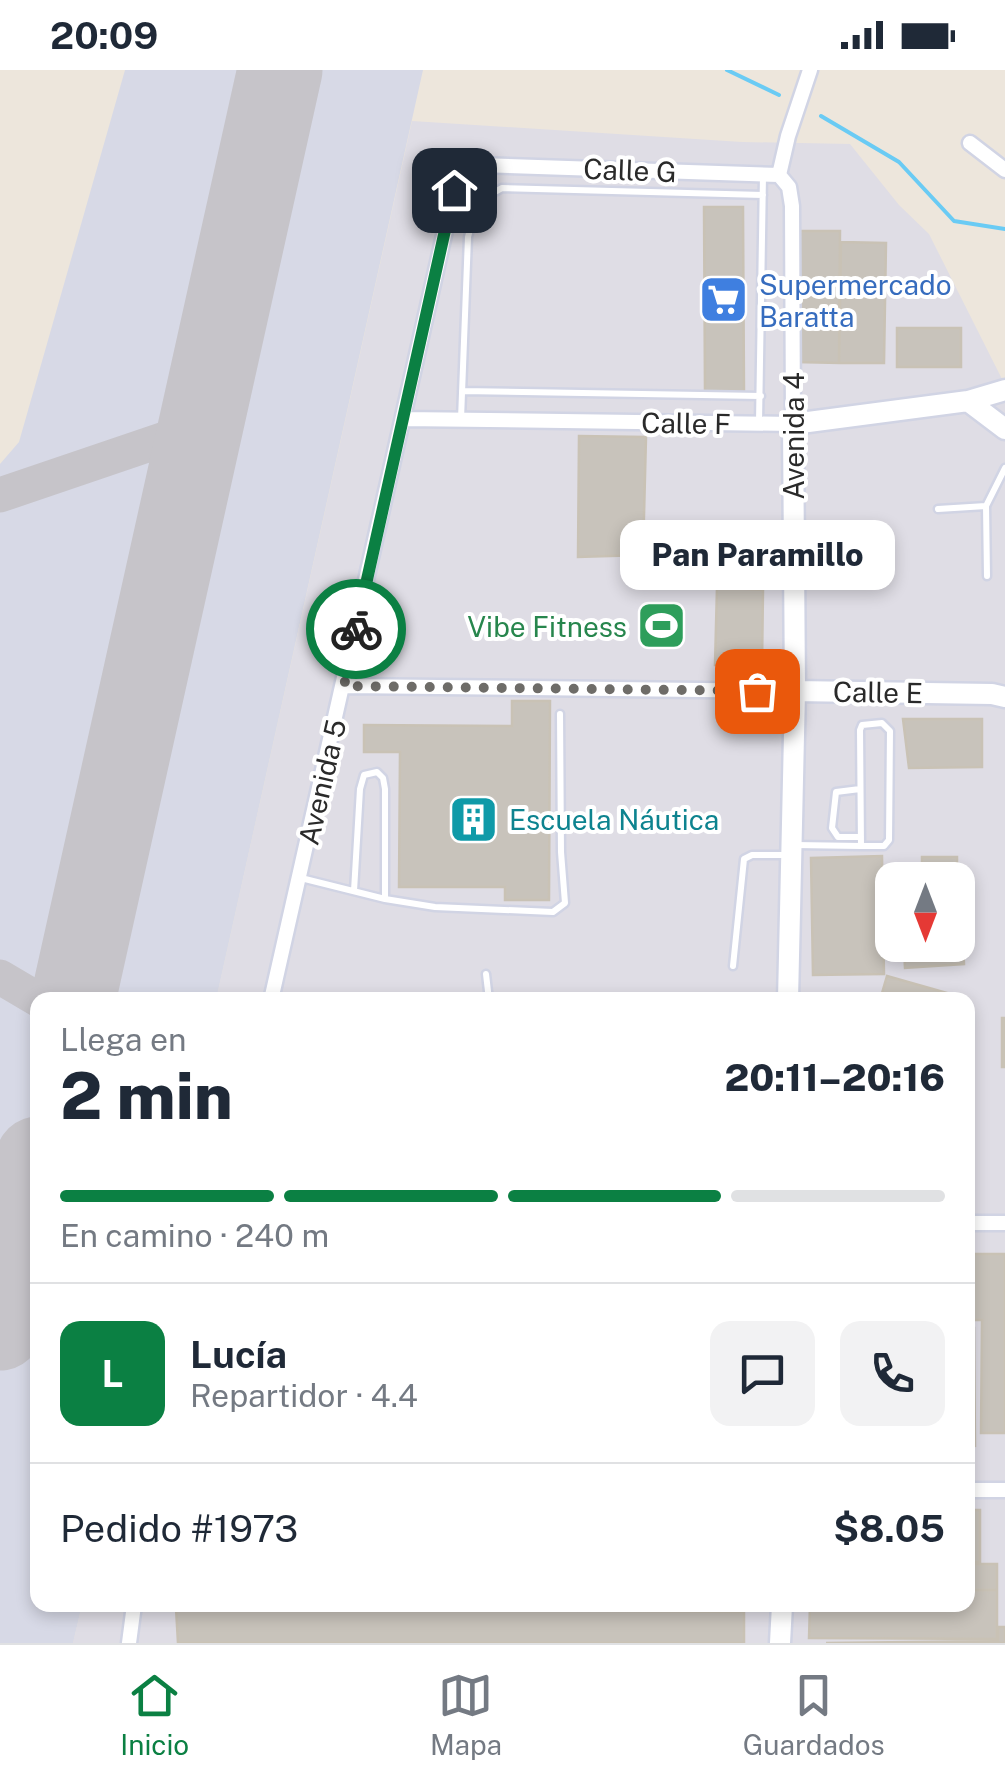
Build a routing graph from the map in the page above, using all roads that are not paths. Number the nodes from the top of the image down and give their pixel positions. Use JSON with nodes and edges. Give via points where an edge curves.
{"nodes":[{"id":1,"x":810,"y":70,"type":"edge"},
{"id":2,"x":970,"y":143,"type":"dead end"},
{"id":3,"x":480,"y":165,"type":"joint"},
{"id":4,"x":1005,"y":170,"type":"edge"},
{"id":5,"x":771,"y":175,"type":"junction"},
{"id":6,"x":763,"y":194,"type":"junction"},
{"id":7,"x":1005,"y":390,"type":"edge"},
{"id":8,"x":462,"y":392,"type":"junction"},
{"id":9,"x":761,"y":396,"type":"junction"},
{"id":10,"x":968,"y":401,"type":"junction"},
{"id":11,"x":403,"y":419,"type":"junction"},
{"id":12,"x":462,"y":420,"type":"junction"},
{"id":13,"x":760,"y":424,"type":"junction"},
{"id":14,"x":793,"y":424,"type":"junction"},
{"id":15,"x":1005,"y":429,"type":"edge"},
{"id":16,"x":1005,"y":468,"type":"edge"},
{"id":17,"x":986,"y":506,"type":"junction"},
{"id":18,"x":938,"y":509,"type":"dead end"},
{"id":19,"x":987,"y":576,"type":"dead end"},
{"id":20,"x":344,"y":686,"type":"junction"},
{"id":21,"x":795,"y":692,"type":"junction"},
{"id":22,"x":998,"y":696,"type":"edge"},
{"id":23,"x":560,"y":714,"type":"dead end"},
{"id":24,"x":860,"y":789,"type":"junction"},
{"id":25,"x":861,"y":837,"type":"junction"},
{"id":26,"x":861,"y":846,"type":"junction"},
{"id":27,"x":789,"y":850,"type":"junction"},
{"id":28,"x":301,"y":878,"type":"junction"},
{"id":29,"x":354,"y":891,"type":"junction"},
{"id":30,"x":385,"y":899,"type":"junction"},
{"id":31,"x":733,"y":966,"type":"dead end"},
{"id":32,"x":486,"y":974,"type":"dead end"},
{"id":33,"x":274,"y":992,"type":"edge"},
{"id":34,"x":487,"y":992,"type":"edge"},
{"id":35,"x":788,"y":992,"type":"edge"},
{"id":36,"x":975,"y":1223,"type":"edge"},
{"id":37,"x":1005,"y":1223,"type":"edge"},
{"id":38,"x":975,"y":1490,"type":"edge"},
{"id":39,"x":1005,"y":1490,"type":"edge"},
{"id":40,"x":133,"y":1612,"type":"edge"},
{"id":41,"x":782,"y":1612,"type":"edge"},
{"id":42,"x":129,"y":1643,"type":"edge"},
{"id":43,"x":780,"y":1643,"type":"edge"}],
"edges":[{"from":1,"to":5,"type":"street"},
{"from":2,"to":4,"type":"street"},
{"from":3,"to":5,"type":"street","name":"Calle G"},
{"from":3,"to":11,"type":"street","name":"Avenida 5","via":[[454,190]]},
{"from":5,"to":6,"type":"lane"},
{"from":5,"to":14,"type":"street","name":"Avenida 4","via":[[788,186],[792,206]]},
{"from":6,"to":8,"type":"lane","via":[[502,188],[486,196],[474,210],[468,237]]},
{"from":6,"to":9,"type":"lane"},
{"from":7,"to":10,"type":"main road","name":"Calle F"},
{"from":8,"to":9,"type":"lane"},
{"from":8,"to":12,"type":"lane"},
{"from":9,"to":13,"type":"lane"},
{"from":10,"to":14,"type":"main road","name":"Calle F"},
{"from":10,"to":15,"type":"main road"},
{"from":11,"to":12,"type":"street","name":"Calle F"},
{"from":11,"to":20,"type":"street","name":"Avenida 5"},
{"from":12,"to":13,"type":"street","name":"Calle F"},
{"from":13,"to":14,"type":"street","name":"Calle F"},
{"from":14,"to":21,"type":"main road","name":"Avenida 4"},
{"from":16,"to":17,"type":"lane"},
{"from":17,"to":18,"type":"lane"},
{"from":17,"to":19,"type":"lane"},
{"from":20,"to":21,"type":"street","name":"Calle E"},
{"from":20,"to":28,"type":"street","name":"Avenida 5"},
{"from":21,"to":22,"type":"main road","name":"Calle E"},
{"from":21,"to":27,"type":"main road","name":"Avenida 4"},
{"from":23,"to":30,"type":"lane","via":[[565,903],[553,912]]},
{"from":24,"to":25,"type":"lane"},
{"from":24,"to":25,"type":"lane","via":[[836,792],[832,828],[838,837]]},
{"from":24,"to":26,"type":"lane","via":[[862,725],[882,723],[890,731],[889,840]]},
{"from":25,"to":26,"type":"lane"},
{"from":26,"to":27,"type":"lane"},
{"from":27,"to":31,"type":"lane","via":[[744,859]]},
{"from":27,"to":35,"type":"main road","name":"Avenida 4"},
{"from":28,"to":29,"type":"lane"},
{"from":28,"to":33,"type":"street","name":"Avenida 5"},
{"from":29,"to":30,"type":"lane"},
{"from":29,"to":30,"type":"lane","via":[[360,788],[364,775],[377,772],[386,790]]},
{"from":32,"to":34,"type":"lane"},
{"from":36,"to":37,"type":"street"},
{"from":38,"to":39,"type":"street"},
{"from":40,"to":42,"type":"street"},
{"from":41,"to":43,"type":"main road"}]}
